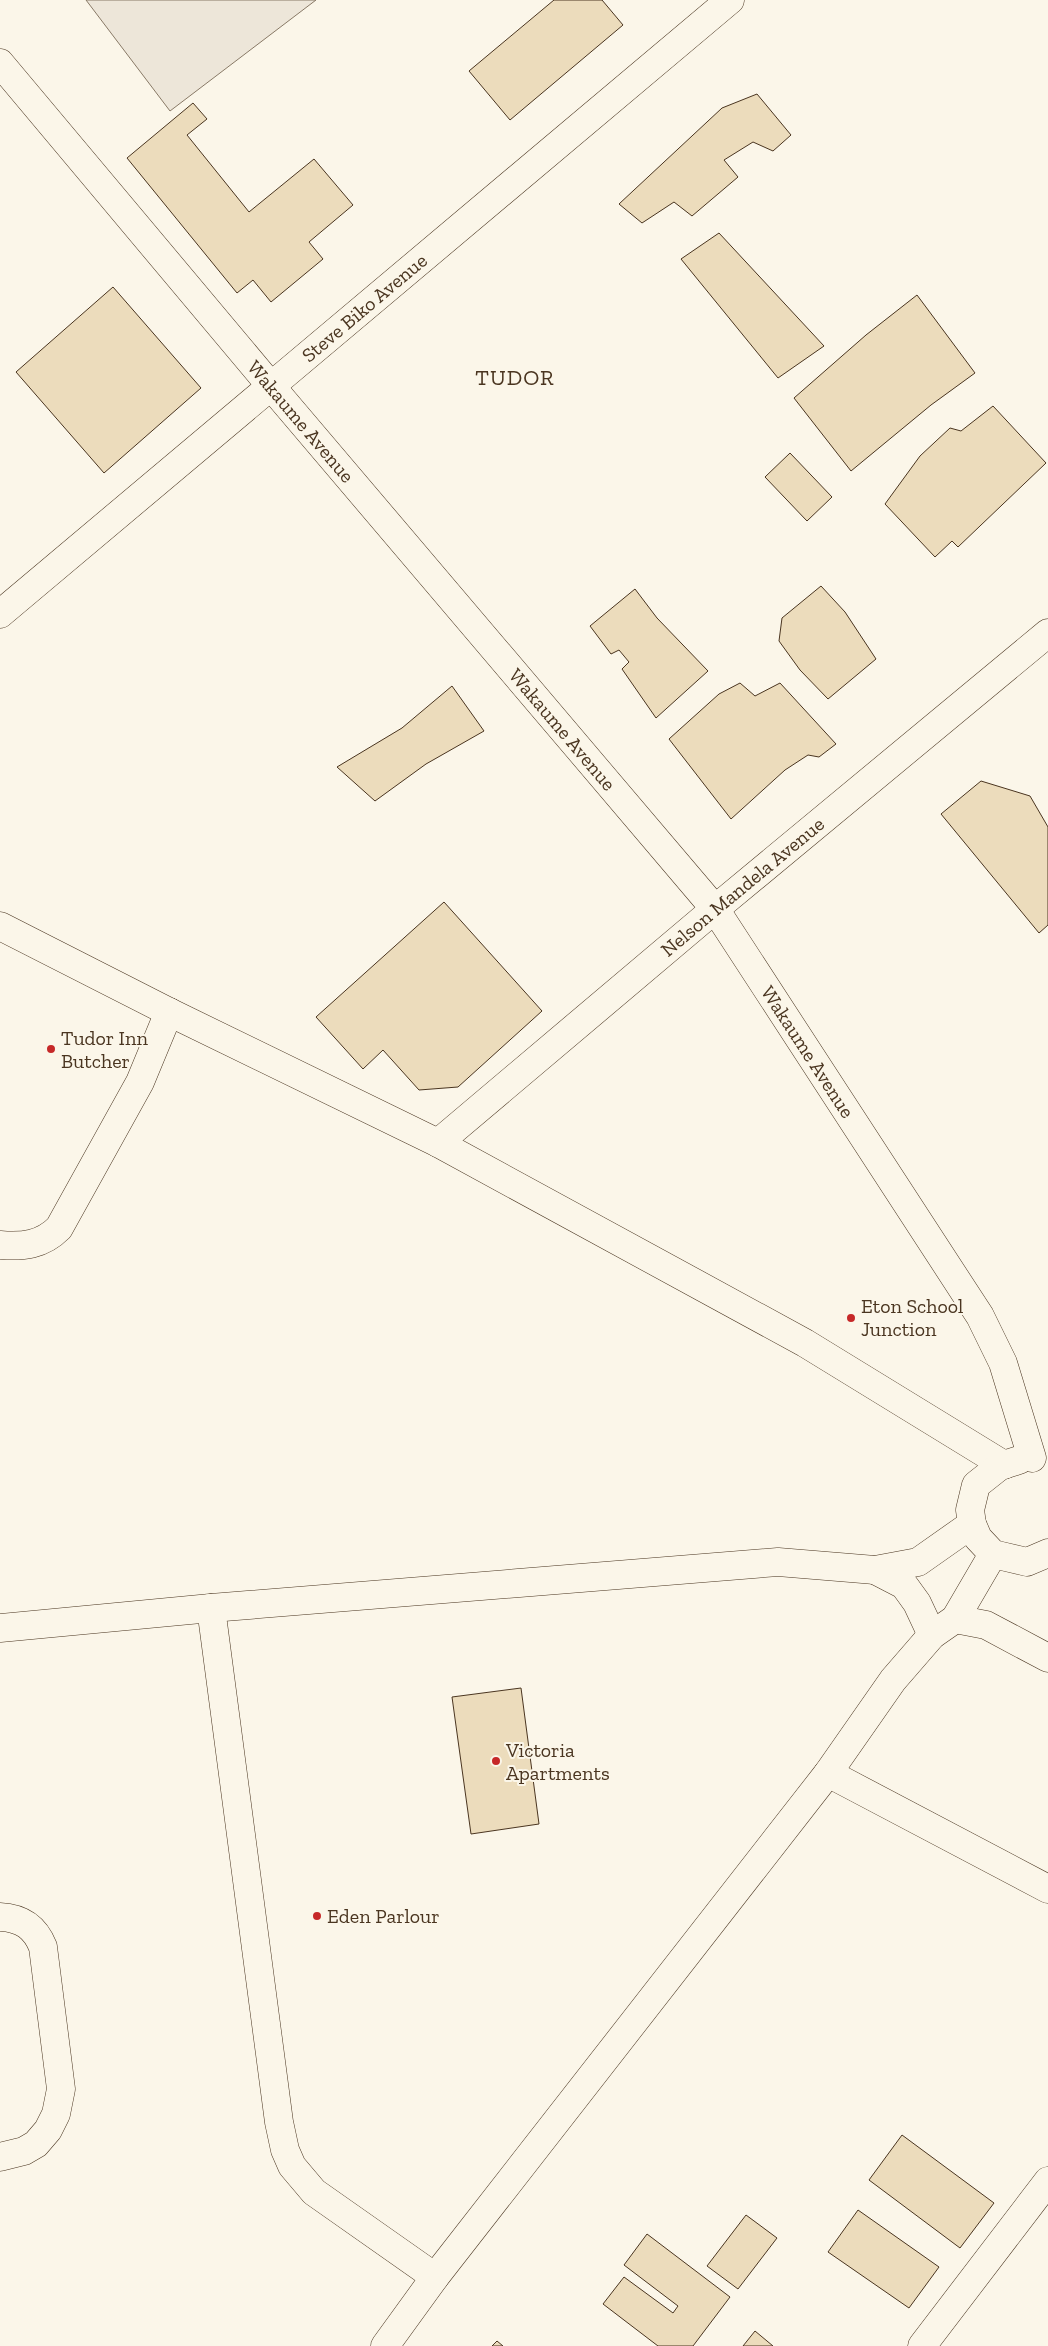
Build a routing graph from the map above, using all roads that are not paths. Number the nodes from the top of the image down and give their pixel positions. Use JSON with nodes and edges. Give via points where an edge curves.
{"nodes":[{"id":1,"x":730,"y":0,"type":"edge"},
{"id":2,"x":0,"y":63,"type":"edge"},
{"id":3,"x":270,"y":385,"type":"junction"},
{"id":4,"x":0,"y":614,"type":"edge"},
{"id":5,"x":1048,"y":633,"type":"edge"},
{"id":6,"x":715,"y":909,"type":"junction"},
{"id":7,"x":0,"y":926,"type":"edge"},
{"id":8,"x":169,"y":1012,"type":"junction"},
{"id":9,"x":438,"y":1143,"type":"junction"},
{"id":10,"x":0,"y":1246,"type":"edge"},
{"id":11,"x":1040,"y":1458,"type":"edge"},
{"id":12,"x":1004,"y":1465,"type":"junction"},
{"id":13,"x":972,"y":1524,"type":"junction"},
{"id":14,"x":1048,"y":1553,"type":"edge"},
{"id":15,"x":993,"y":1554,"type":"junction"},
{"id":16,"x":875,"y":1570,"type":"junction"},
{"id":17,"x":211,"y":1608,"type":"junction"},
{"id":18,"x":955,"y":1619,"type":"junction"},
{"id":19,"x":0,"y":1628,"type":"edge"},
{"id":20,"x":932,"y":1635,"type":"junction"},
{"id":21,"x":1048,"y":1658,"type":"edge"},
{"id":22,"x":828,"y":1773,"type":"junction"},
{"id":23,"x":1048,"y":1889,"type":"edge"},
{"id":24,"x":0,"y":1917,"type":"edge"},
{"id":25,"x":0,"y":2157,"type":"edge"},
{"id":26,"x":1048,"y":2181,"type":"edge"},
{"id":27,"x":435,"y":2277,"type":"junction"},
{"id":28,"x":384,"y":2346,"type":"edge"},
{"id":29,"x":922,"y":2346,"type":"edge"}],
"edges":[{"from":1,"to":3,"type":"street","name":"Steve Biko Avenue"},
{"from":2,"to":3,"type":"street","name":"Wakaume Avenue"},
{"from":3,"to":4,"type":"street","name":"Steve Biko Avenue"},
{"from":3,"to":6,"type":"street","name":"Wakaume Avenue"},
{"from":5,"to":6,"type":"street","name":"Nelson Mandela Avenue"},
{"from":6,"to":9,"type":"street","name":"Nelson Mandela Avenue"},
{"from":6,"to":11,"type":"street","name":"Wakaume Avenue","via":[[980,1316],[1004,1363]]},
{"from":7,"to":8,"type":"street"},
{"from":8,"to":9,"type":"street"},
{"from":8,"to":10,"type":"street","via":[[140,1082],[59,1228],[51,1236],[32,1244]]},
{"from":9,"to":12,"type":"street","via":[[805,1343]]},
{"from":11,"to":12,"type":"street"},
{"from":12,"to":13,"type":"street","via":[[976,1485],[970,1510]]},
{"from":13,"to":15,"type":"street","via":[[978,1538]]},
{"from":13,"to":16,"type":"street","via":[[918,1562]]},
{"from":14,"to":15,"type":"street","via":[[1027,1562]]},
{"from":15,"to":18,"type":"street"},
{"from":16,"to":17,"type":"street","via":[[778,1562]]},
{"from":16,"to":20,"type":"street","via":[[904,1585],[917,1603]]},
{"from":17,"to":19,"type":"street"},
{"from":17,"to":27,"type":"street","via":[[285,2150],[292,2166],[314,2192]]},
{"from":18,"to":20,"type":"street"},
{"from":18,"to":21,"type":"street","via":[[986,1625]]},
{"from":20,"to":22,"type":"street","via":[[893,1680]]},
{"from":22,"to":23,"type":"street"},
{"from":22,"to":27,"type":"street"},
{"from":24,"to":25,"type":"street","via":[[28,1924],[38,1934],[43,1948],[61,2089],[56,2114],[36,2144],[24,2151]]},
{"from":26,"to":29,"type":"street"},
{"from":27,"to":28,"type":"street"}]}
